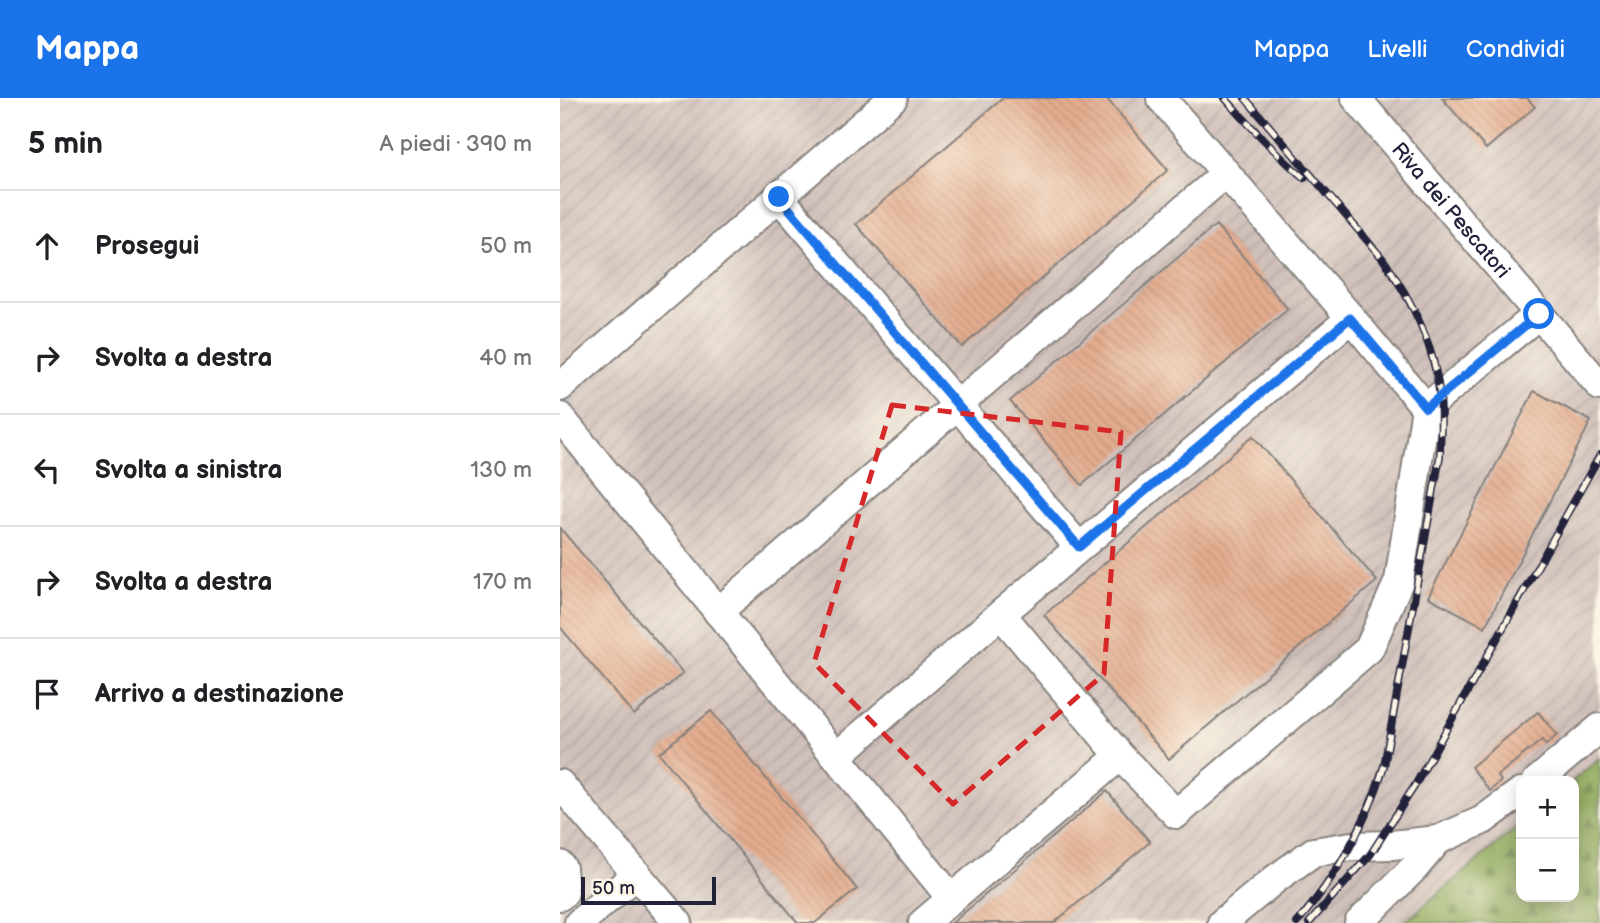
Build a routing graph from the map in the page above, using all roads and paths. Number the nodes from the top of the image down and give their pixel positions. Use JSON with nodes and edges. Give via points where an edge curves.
{"nodes":[{"id":1,"x":893,"y":98,"type":"edge"},
{"id":2,"x":1161,"y":98,"type":"edge"},
{"id":3,"x":1356,"y":98,"type":"edge"},
{"id":4,"x":1226,"y":173,"type":"junction"},
{"id":5,"x":779,"y":197,"type":"junction"},
{"id":6,"x":1539,"y":314,"type":"junction"},
{"id":7,"x":1350,"y":318,"type":"junction"},
{"id":8,"x":1600,"y":386,"type":"edge"},
{"id":9,"x":560,"y":387,"type":"edge"},
{"id":10,"x":957,"y":405,"type":"junction"},
{"id":11,"x":1426,"y":408,"type":"junction"},
{"id":12,"x":560,"y":417,"type":"edge"},
{"id":13,"x":1079,"y":547,"type":"junction"},
{"id":14,"x":718,"y":612,"type":"junction"},
{"id":15,"x":1001,"y":614,"type":"junction"},
{"id":16,"x":1600,"y":728,"type":"edge"},
{"id":17,"x":1120,"y":755,"type":"junction"},
{"id":18,"x":836,"y":757,"type":"junction"},
{"id":19,"x":1543,"y":776,"type":"edge"},
{"id":20,"x":560,"y":784,"type":"edge"},
{"id":21,"x":1516,"y":796,"type":"edge"},
{"id":22,"x":1438,"y":840,"type":"junction"},
{"id":23,"x":560,"y":865,"type":"edge"},
{"id":24,"x":637,"y":874,"type":"junction"},
{"id":25,"x":560,"y":896,"type":"edge"},
{"id":26,"x":951,"y":898,"type":"junction"},
{"id":27,"x":579,"y":923,"type":"edge"},
{"id":28,"x":678,"y":923,"type":"edge"},
{"id":29,"x":923,"y":923,"type":"edge"},
{"id":30,"x":1222,"y":923,"type":"edge"},
{"id":31,"x":1359,"y":923,"type":"edge"}],
"edges":[{"from":1,"to":5,"type":"lane"},
{"from":2,"to":4,"type":"lane"},
{"from":3,"to":6,"type":"lane","name":"Riva dei Pescatori"},
{"from":4,"to":7,"type":"lane"},
{"from":4,"to":10,"type":"lane"},
{"from":5,"to":9,"type":"lane"},
{"from":5,"to":10,"type":"lane"},
{"from":6,"to":8,"type":"lane","name":"Riva dei Pescatori"},
{"from":6,"to":11,"type":"lane"},
{"from":7,"to":11,"type":"lane"},
{"from":7,"to":13,"type":"lane"},
{"from":10,"to":13,"type":"lane"},
{"from":10,"to":14,"type":"lane"},
{"from":11,"to":17,"type":"lane","via":[[1399,581],[1369,649],[1176,814]]},
{"from":12,"to":14,"type":"lane"},
{"from":13,"to":15,"type":"lane"},
{"from":14,"to":18,"type":"lane"},
{"from":15,"to":17,"type":"lane"},
{"from":15,"to":18,"type":"lane"},
{"from":16,"to":19,"type":"lane"},
{"from":17,"to":26,"type":"lane"},
{"from":18,"to":26,"type":"lane"},
{"from":20,"to":24,"type":"lane"},
{"from":21,"to":22,"type":"lane","via":[[1483,820]]},
{"from":22,"to":30,"type":"lane","via":[[1314,852]]},
{"from":22,"to":31,"type":"lane"},
{"from":23,"to":25,"type":"lane","via":[[564,892]]},
{"from":24,"to":27,"type":"lane"},
{"from":24,"to":28,"type":"lane"},
{"from":26,"to":29,"type":"lane"}]}
